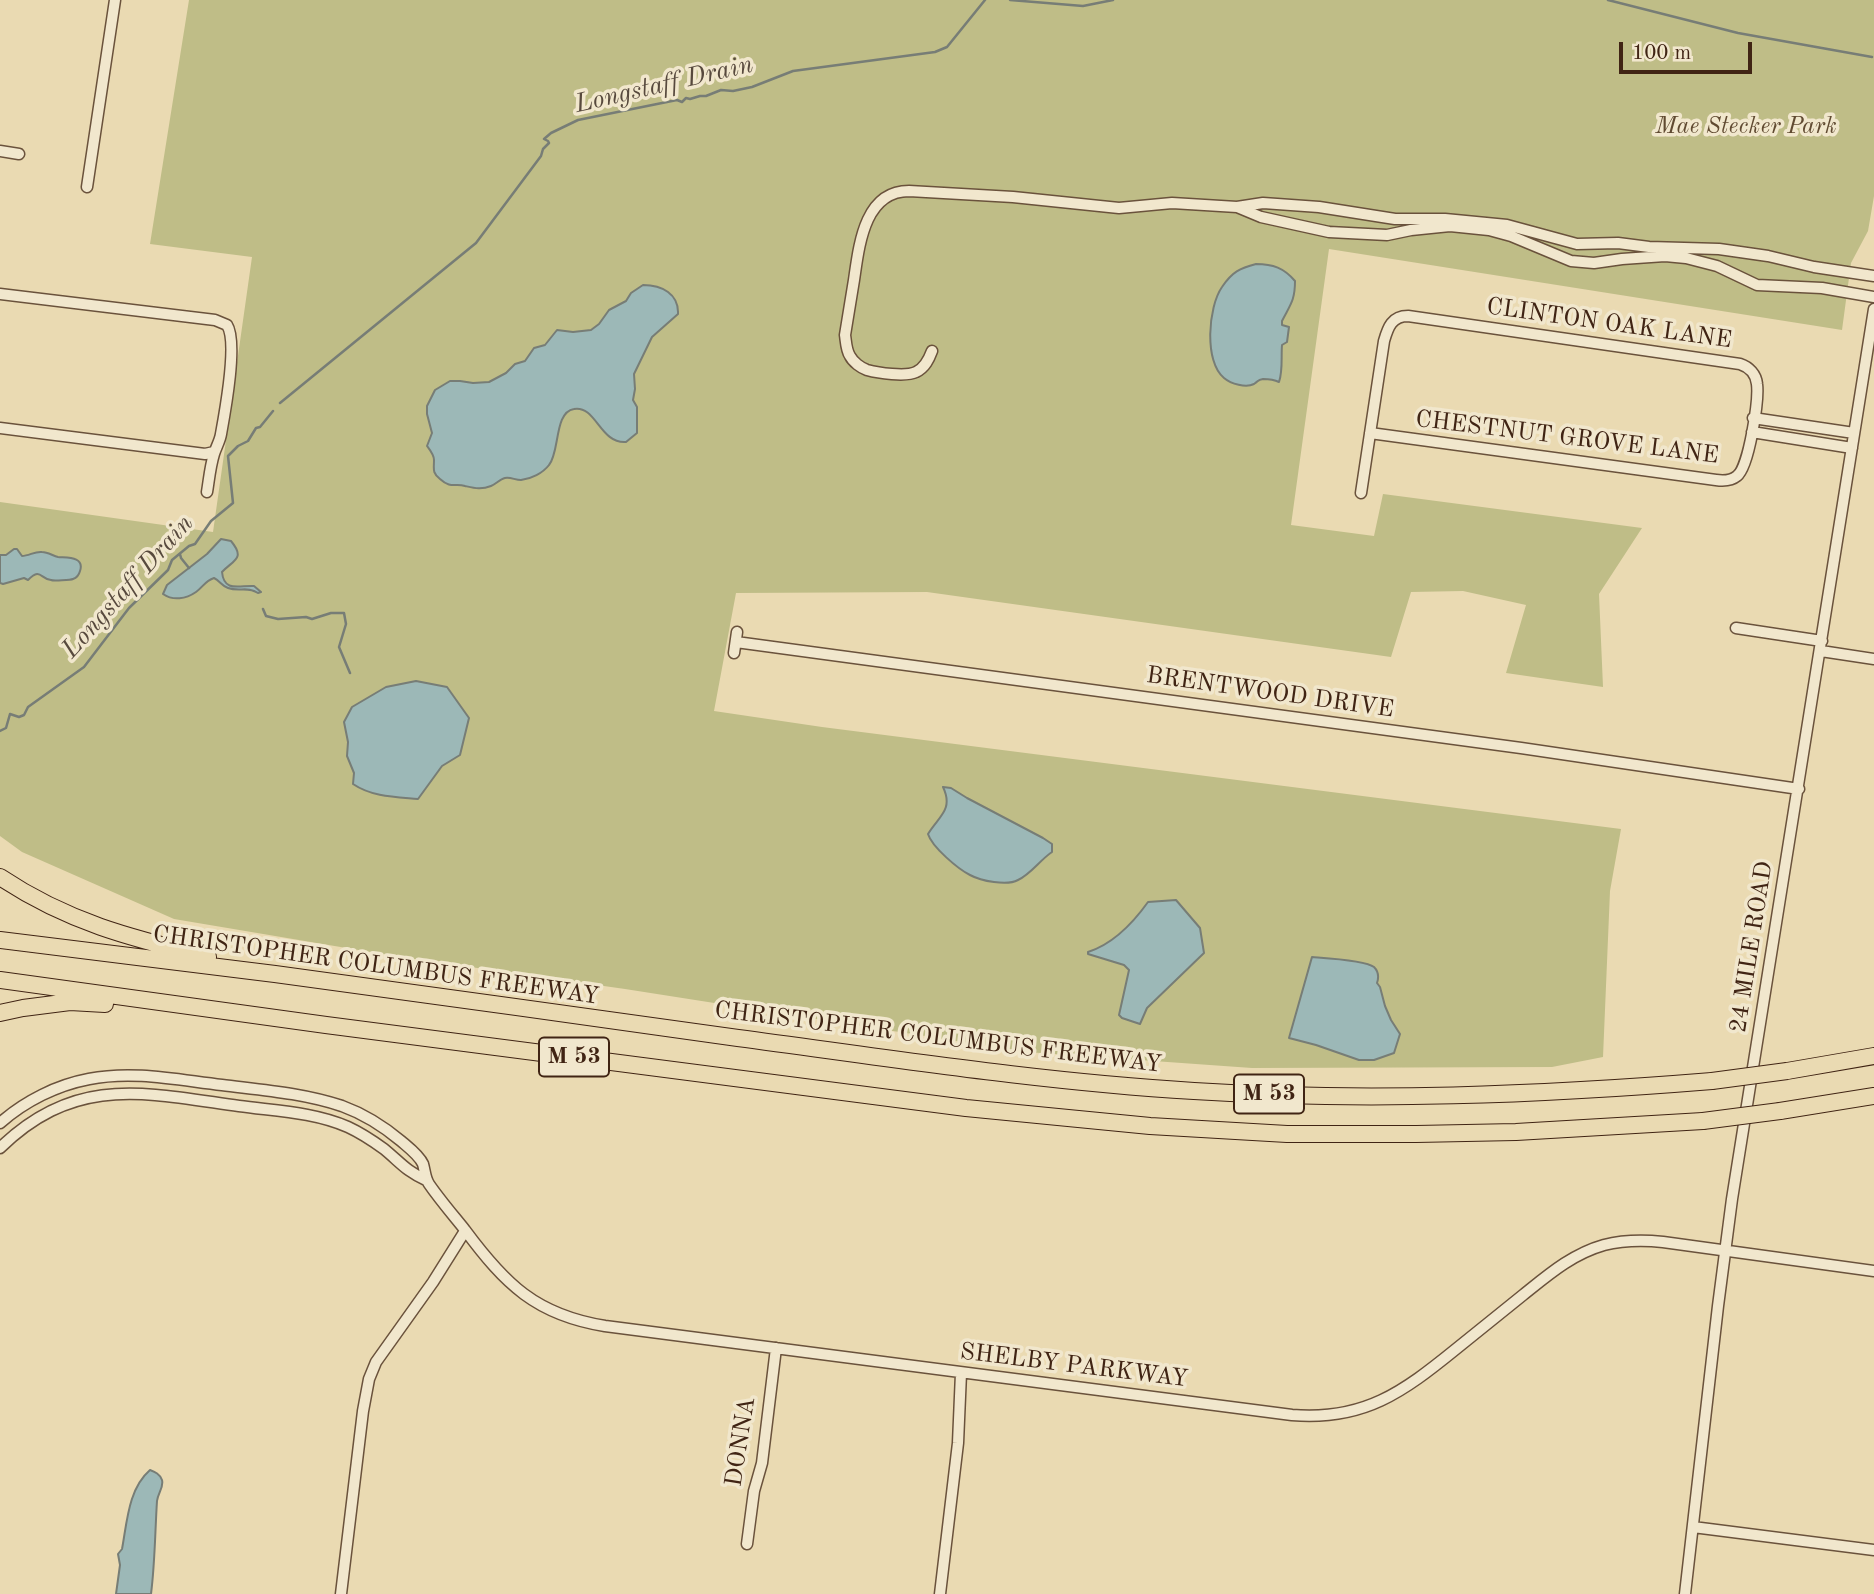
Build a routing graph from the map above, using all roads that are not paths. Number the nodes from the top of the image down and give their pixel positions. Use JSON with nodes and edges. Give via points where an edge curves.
{"nodes":[{"id":1,"x":115,"y":0,"type":"edge"},
{"id":2,"x":0,"y":151,"type":"edge"},
{"id":3,"x":19,"y":154,"type":"dead end"},
{"id":4,"x":87,"y":187,"type":"dead end"},
{"id":5,"x":1286,"y":205,"type":"junction"},
{"id":6,"x":1237,"y":207,"type":"junction"},
{"id":7,"x":1285,"y":223,"type":"junction"},
{"id":8,"x":1450,"y":223,"type":"junction"},
{"id":9,"x":1670,"y":252,"type":"junction"},
{"id":10,"x":1814,"y":267,"type":"junction"},
{"id":11,"x":1874,"y":276,"type":"edge"},
{"id":12,"x":1811,"y":287,"type":"junction"},
{"id":13,"x":0,"y":293,"type":"edge"},
{"id":14,"x":1874,"y":297,"type":"edge"},
{"id":15,"x":1874,"y":309,"type":"edge"},
{"id":16,"x":932,"y":351,"type":"dead end"},
{"id":17,"x":1754,"y":418,"type":"junction"},
{"id":18,"x":0,"y":428,"type":"edge"},
{"id":19,"x":1752,"y":432,"type":"junction"},
{"id":20,"x":1370,"y":433,"type":"junction"},
{"id":21,"x":1854,"y":433,"type":"junction"},
{"id":22,"x":1852,"y":448,"type":"junction"},
{"id":23,"x":214,"y":452,"type":"junction"},
{"id":24,"x":207,"y":492,"type":"dead end"},
{"id":25,"x":1361,"y":493,"type":"dead end"},
{"id":26,"x":1736,"y":628,"type":"dead end"},
{"id":27,"x":736,"y":642,"type":"dead end"},
{"id":28,"x":1821,"y":646,"type":"junction"},
{"id":29,"x":1874,"y":659,"type":"edge"},
{"id":30,"x":1799,"y":789,"type":"junction"},
{"id":31,"x":0,"y":877,"type":"edge"},
{"id":32,"x":0,"y":940,"type":"edge"},
{"id":33,"x":278,"y":975,"type":"junction"},
{"id":34,"x":0,"y":980,"type":"edge"},
{"id":35,"x":0,"y":1013,"type":"edge"},
{"id":36,"x":234,"y":1013,"type":"junction"},
{"id":37,"x":1874,"y":1056,"type":"edge"},
{"id":38,"x":1874,"y":1096,"type":"edge"},
{"id":39,"x":342,"y":1106,"type":"junction"},
{"id":40,"x":325,"y":1119,"type":"junction"},
{"id":41,"x":0,"y":1123,"type":"edge"},
{"id":42,"x":0,"y":1147,"type":"edge"},
{"id":43,"x":426,"y":1180,"type":"junction"},
{"id":44,"x":465,"y":1231,"type":"junction"},
{"id":45,"x":1726,"y":1250,"type":"junction"},
{"id":46,"x":1874,"y":1271,"type":"edge"},
{"id":47,"x":776,"y":1348,"type":"junction"},
{"id":48,"x":961,"y":1373,"type":"junction"},
{"id":49,"x":1693,"y":1527,"type":"junction"},
{"id":50,"x":747,"y":1544,"type":"dead end"},
{"id":51,"x":1874,"y":1550,"type":"edge"},
{"id":52,"x":341,"y":1594,"type":"edge"},
{"id":53,"x":940,"y":1594,"type":"edge"},
{"id":54,"x":1685,"y":1594,"type":"edge"}],
"edges":[{"from":1,"to":4,"type":"street"},
{"from":2,"to":3,"type":"street"},
{"from":5,"to":6,"type":"street"},
{"from":5,"to":7,"type":"street"},
{"from":5,"to":8,"type":"street"},
{"from":6,"to":7,"type":"street"},
{"from":6,"to":16,"type":"street","via":[[1172,203],[1119,208],[1013,197],[892,194],[873,210],[861,234],[845,335],[849,355],[867,370],[906,375],[921,370]]},
{"from":7,"to":8,"type":"street","via":[[1359,235],[1387,235]]},
{"from":8,"to":9,"type":"street","via":[[1507,225],[1577,244],[1618,243]]},
{"from":8,"to":9,"type":"street","via":[[1511,236],[1571,261],[1594,263]]},
{"from":9,"to":10,"type":"street","via":[[1719,249]]},
{"from":9,"to":12,"type":"street","via":[[1758,285]]},
{"from":10,"to":11,"type":"street"},
{"from":10,"to":12,"type":"street"},
{"from":12,"to":14,"type":"street"},
{"from":13,"to":23,"type":"street","via":[[229,327],[232,345],[221,436]]},
{"from":15,"to":21,"type":"street","name":"24 MILE ROAD"},
{"from":17,"to":19,"type":"street","name":"CHESTNUT GROVE LANE"},
{"from":17,"to":20,"type":"street","name":"CLINTON OAK LANE","via":[[1757,385],[1744,365],[1400,316],[1393,320],[1384,341]]},
{"from":17,"to":21,"type":"street"},
{"from":18,"to":23,"type":"street"},
{"from":19,"to":20,"type":"street","name":"CHESTNUT GROVE LANE","via":[[1742,471],[1734,479],[1722,481]]},
{"from":19,"to":22,"type":"street"},
{"from":20,"to":25,"type":"street"},
{"from":21,"to":22,"type":"street","name":"24 MILE ROAD"},
{"from":22,"to":28,"type":"street","name":"24 MILE ROAD"},
{"from":23,"to":24,"type":"street"},
{"from":26,"to":28,"type":"street"},
{"from":27,"to":30,"type":"street","name":"BRENTWOOD DRIVE"},
{"from":28,"to":29,"type":"street"},
{"from":28,"to":30,"type":"street","name":"24 MILE ROAD"},
{"from":30,"to":45,"type":"street","name":"24 MILE ROAD"},
{"from":31,"to":33,"type":"highway","via":[[92,925]]},
{"from":32,"to":33,"type":"highway","name":"CHRISTOPHER COLUMBUS FREEWAY","number":"M 53"},
{"from":33,"to":37,"type":"highway","name":"CHRISTOPHER COLUMBUS FREEWAY","number":"M 53","bridge":true,"via":[[1019,1075],[1194,1091],[1421,1096],[1605,1089],[1712,1081]]},
{"from":34,"to":36,"type":"highway","number":"M 53"},
{"from":35,"to":36,"type":"highway","via":[[70,1002]]},
{"from":36,"to":38,"type":"highway","number":"M 53","bridge":true,"via":[[966,1108],[1287,1134],[1516,1132],[1703,1121]]},
{"from":39,"to":40,"type":"street","via":[[337,1115]]},
{"from":39,"to":41,"type":"street","name":"SHELBY PARKWAY","via":[[276,1092],[118,1075],[58,1088]]},
{"from":39,"to":43,"type":"street","name":"SHELBY PARKWAY","via":[[377,1123],[410,1149],[422,1161]]},
{"from":40,"to":42,"type":"street","name":"SHELBY PARKWAY","via":[[117,1093],[83,1098],[52,1110],[22,1127]]},
{"from":40,"to":43,"type":"street","name":"SHELBY PARKWAY","via":[[362,1135]]},
{"from":43,"to":44,"type":"street","name":"SHELBY PARKWAY"},
{"from":44,"to":47,"type":"street","name":"SHELBY PARKWAY","via":[[516,1289],[563,1316]]},
{"from":44,"to":52,"type":"street","via":[[369,1379]]},
{"from":45,"to":46,"type":"street","name":"SHELBY PARKWAY"},
{"from":45,"to":48,"type":"street","name":"SHELBY PARKWAY","via":[[1637,1241],[1587,1251],[1552,1271],[1410,1385],[1378,1402],[1342,1413],[1278,1414]]},
{"from":45,"to":49,"type":"street","name":"24 MILE ROAD"},
{"from":47,"to":48,"type":"street","name":"SHELBY PARKWAY"},
{"from":47,"to":50,"type":"street","name":"DONNA"},
{"from":48,"to":53,"type":"street","via":[[958,1443]]},
{"from":49,"to":51,"type":"street"},
{"from":49,"to":54,"type":"street","name":"24 MILE ROAD"}]}
